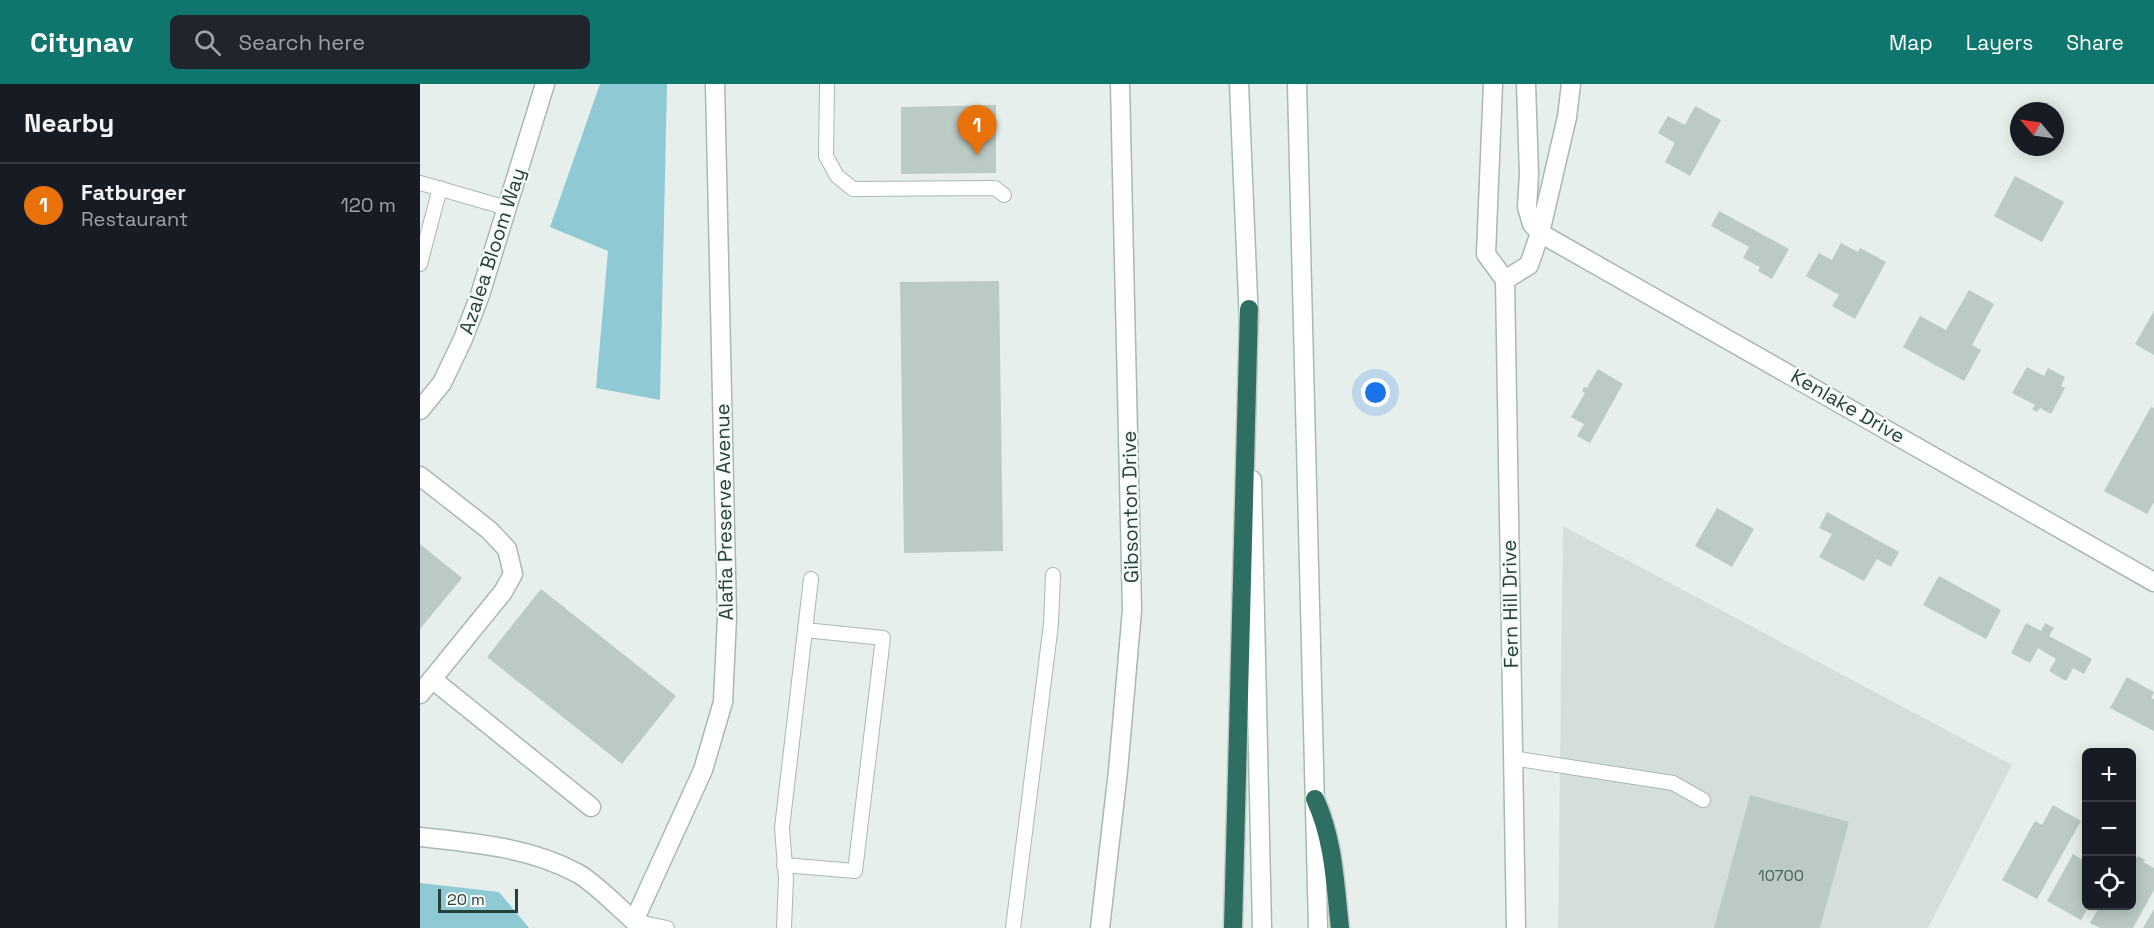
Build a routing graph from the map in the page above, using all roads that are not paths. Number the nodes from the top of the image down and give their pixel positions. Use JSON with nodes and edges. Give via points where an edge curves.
{"nodes":[{"id":1,"x":545,"y":84,"type":"edge"},
{"id":2,"x":715,"y":84,"type":"edge"},
{"id":3,"x":827,"y":84,"type":"edge"},
{"id":4,"x":1120,"y":84,"type":"edge"},
{"id":5,"x":1239,"y":84,"type":"edge"},
{"id":6,"x":1297,"y":84,"type":"edge"},
{"id":7,"x":1492,"y":84,"type":"edge"},
{"id":8,"x":1526,"y":84,"type":"edge"},
{"id":9,"x":1571,"y":84,"type":"edge"},
{"id":10,"x":420,"y":183,"type":"edge"},
{"id":11,"x":440,"y":188,"type":"junction"},
{"id":12,"x":1004,"y":195,"type":"dead end"},
{"id":13,"x":507,"y":208,"type":"junction"},
{"id":14,"x":1540,"y":233,"type":"junction"},
{"id":15,"x":420,"y":264,"type":"edge"},
{"id":16,"x":1505,"y":280,"type":"junction"},
{"id":17,"x":1249,"y":309,"type":"junction"},
{"id":18,"x":420,"y":410,"type":"edge"},
{"id":19,"x":420,"y":476,"type":"edge"},
{"id":20,"x":1053,"y":575,"type":"dead end"},
{"id":21,"x":811,"y":579,"type":"dead end"},
{"id":22,"x":2154,"y":582,"type":"edge"},
{"id":23,"x":805,"y":630,"type":"junction"},
{"id":24,"x":432,"y":679,"type":"junction"},
{"id":25,"x":420,"y":694,"type":"edge"},
{"id":26,"x":1512,"y":758,"type":"junction"},
{"id":27,"x":1315,"y":799,"type":"junction"},
{"id":28,"x":1703,"y":800,"type":"dead end"},
{"id":29,"x":591,"y":807,"type":"dead end"},
{"id":30,"x":420,"y":837,"type":"edge"},
{"id":31,"x":784,"y":865,"type":"junction"},
{"id":32,"x":634,"y":921,"type":"junction"},
{"id":33,"x":667,"y":928,"type":"edge"},
{"id":34,"x":784,"y":928,"type":"edge"},
{"id":35,"x":1014,"y":928,"type":"edge"},
{"id":36,"x":1100,"y":928,"type":"edge"},
{"id":37,"x":1233,"y":928,"type":"edge"},
{"id":38,"x":1262,"y":928,"type":"edge"},
{"id":39,"x":1318,"y":928,"type":"edge"},
{"id":40,"x":1340,"y":928,"type":"edge"},
{"id":41,"x":1516,"y":928,"type":"edge"}],
"edges":[{"from":1,"to":13,"type":"street","name":"Azalea Bloom Way"},
{"from":2,"to":32,"type":"street","name":"Alafia Preserve Avenue","via":[[727,617],[723,702],[703,770]]},
{"from":3,"to":12,"type":"lane","via":[[826,156],[837,176],[853,189],[994,188]]},
{"from":4,"to":36,"type":"street","name":"Gibsonton Drive","via":[[1132,610]]},
{"from":5,"to":17,"type":"street"},
{"from":6,"to":27,"type":"street"},
{"from":7,"to":16,"type":"street","via":[[1486,255]]},
{"from":8,"to":14,"type":"street","via":[[1527,207],[1532,224]]},
{"from":9,"to":14,"type":"street"},
{"from":10,"to":11,"type":"lane"},
{"from":11,"to":13,"type":"lane"},
{"from":11,"to":15,"type":"lane"},
{"from":13,"to":18,"type":"street","name":"Azalea Bloom Way","via":[[463,339],[442,383]]},
{"from":14,"to":16,"type":"street","via":[[1529,265]]},
{"from":14,"to":22,"type":"street","name":"Kenlake Drive"},
{"from":16,"to":26,"type":"street","name":"Fern Hill Drive"},
{"from":17,"to":37,"type":"highway"},
{"from":17,"to":38,"type":"street"},
{"from":19,"to":24,"type":"street","via":[[489,530],[507,549],[513,574],[503,592]]},
{"from":20,"to":35,"type":"lane","via":[[1051,624]]},
{"from":21,"to":23,"type":"lane"},
{"from":23,"to":31,"type":"lane","via":[[782,828]]},
{"from":23,"to":31,"type":"lane","via":[[883,638],[855,871]]},
{"from":24,"to":25,"type":"street"},
{"from":24,"to":29,"type":"street"},
{"from":26,"to":28,"type":"lane","via":[[1673,783]]},
{"from":26,"to":41,"type":"street","name":"Fern Hill Drive"},
{"from":27,"to":39,"type":"street"},
{"from":27,"to":40,"type":"highway","via":[[1330,842]]},
{"from":30,"to":32,"type":"street","via":[[535,854],[579,873]]},
{"from":31,"to":34,"type":"lane"},
{"from":32,"to":33,"type":"lane"}]}
